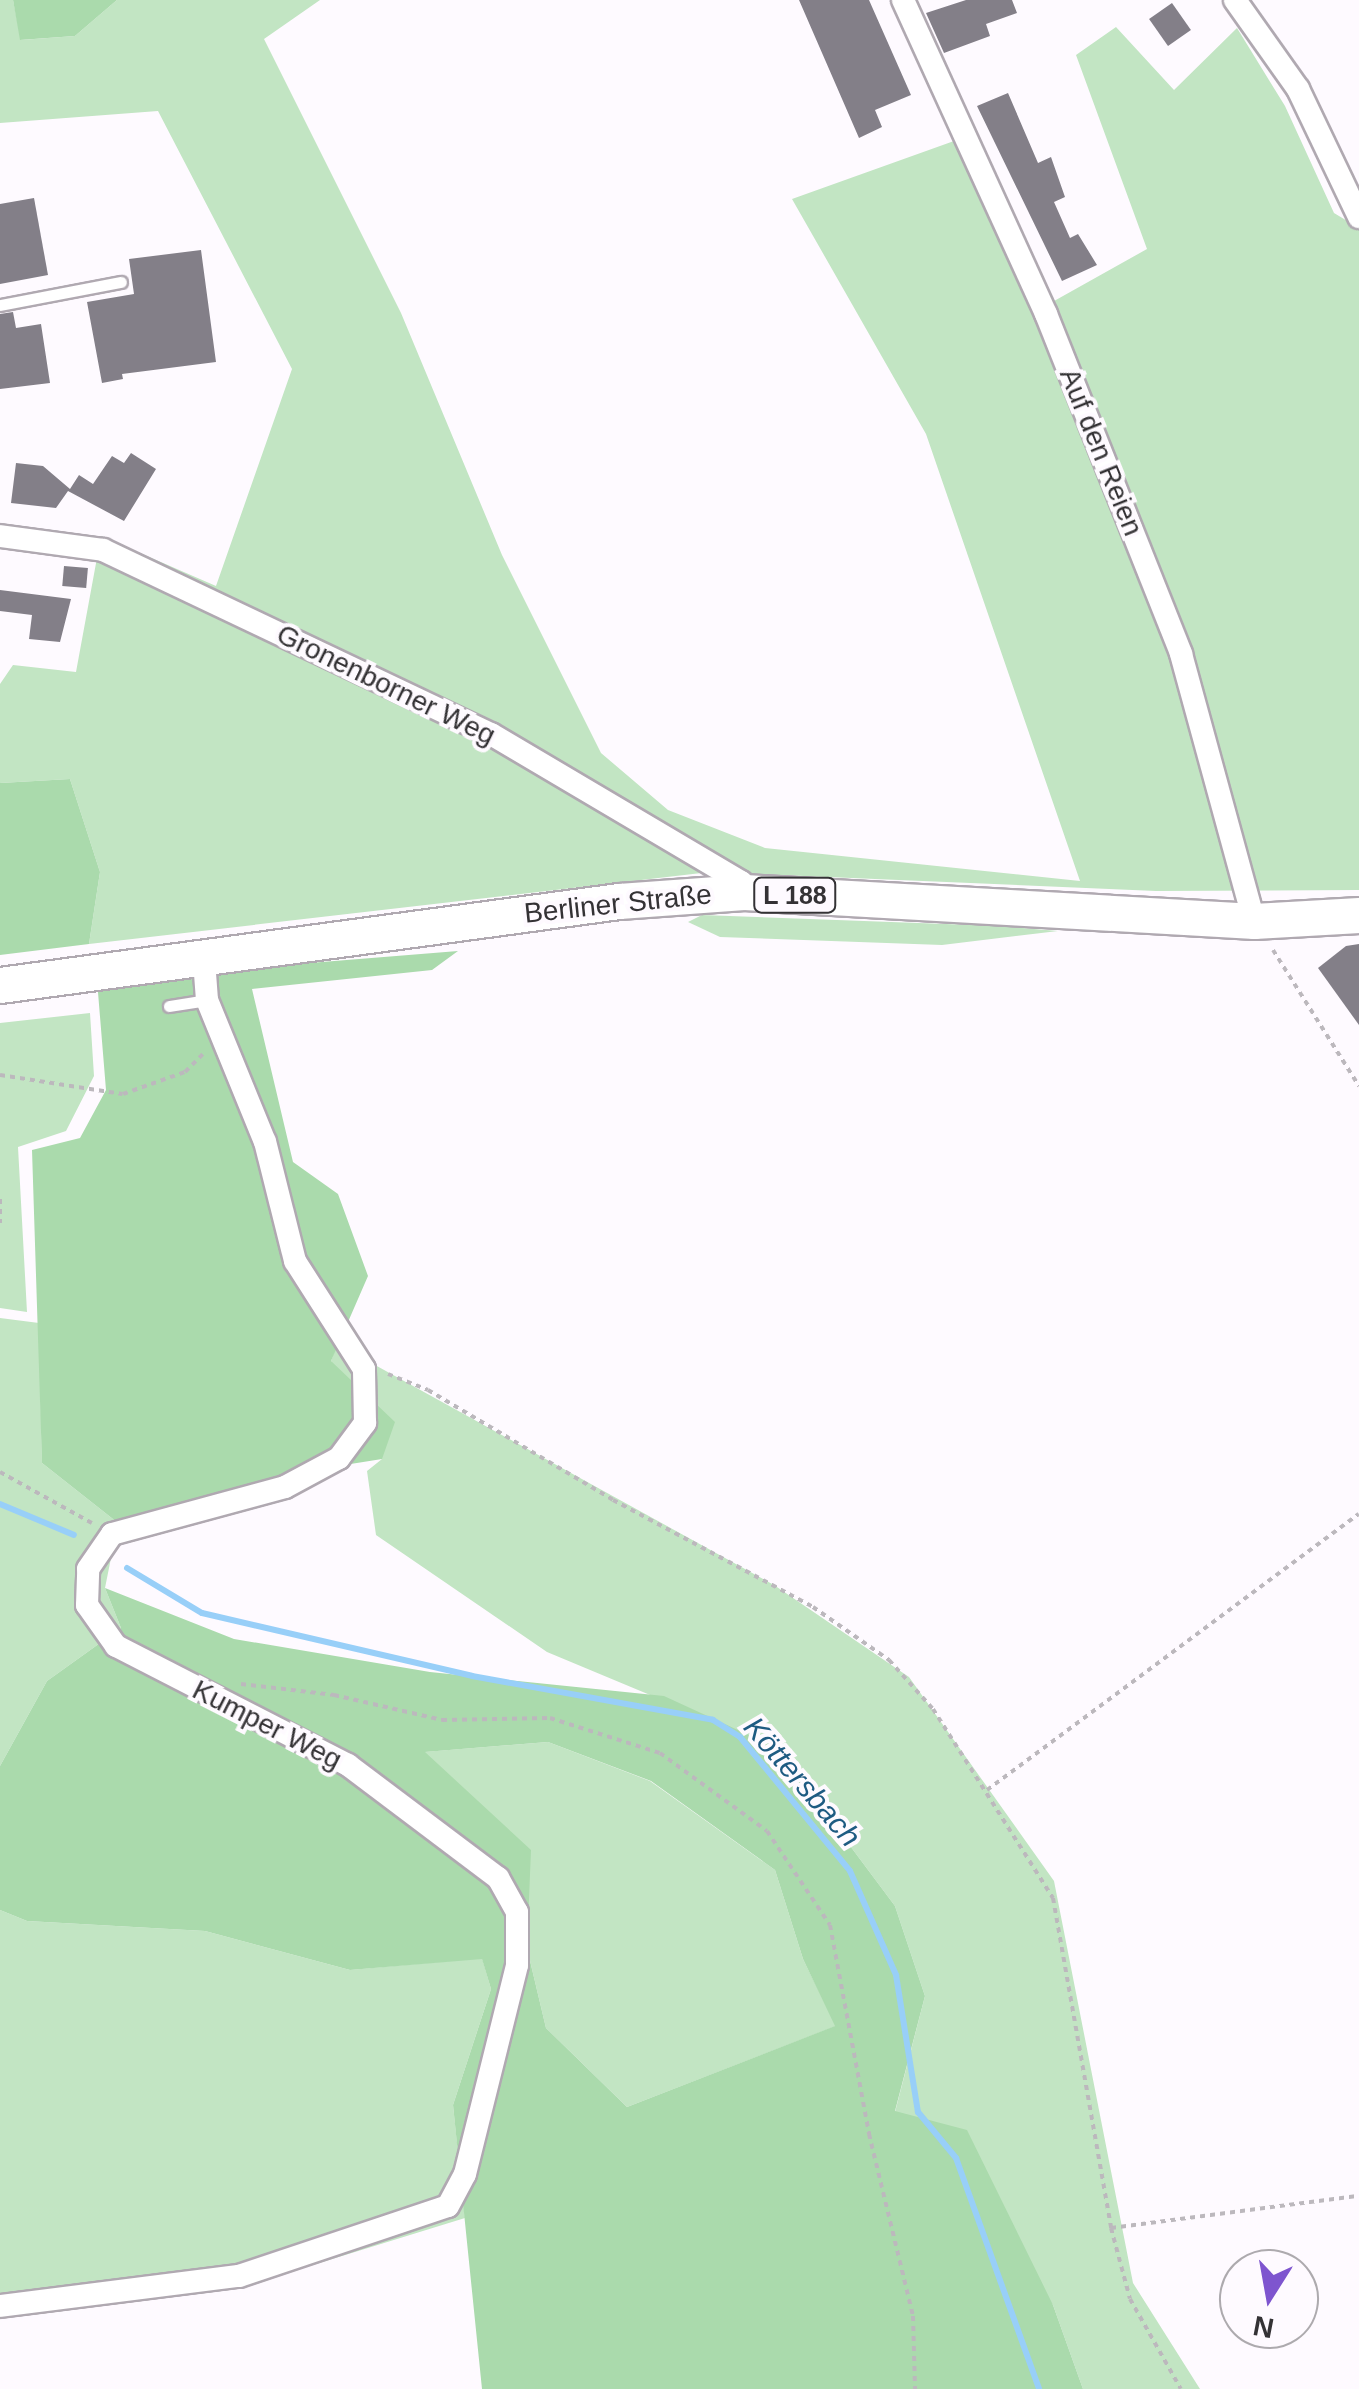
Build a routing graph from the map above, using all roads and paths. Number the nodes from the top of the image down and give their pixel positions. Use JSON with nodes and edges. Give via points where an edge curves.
{"nodes":[{"id":1,"x":902,"y":0,"type":"edge"},
{"id":2,"x":1235,"y":0,"type":"edge"},
{"id":3,"x":1359,"y":217,"type":"edge"},
{"id":4,"x":121,"y":282,"type":"dead end"},
{"id":5,"x":0,"y":305,"type":"edge"},
{"id":6,"x":0,"y":536,"type":"edge"},
{"id":7,"x":744,"y":892,"type":"junction"},
{"id":8,"x":1359,"y":915,"type":"edge"},
{"id":9,"x":1254,"y":920,"type":"junction"},
{"id":10,"x":204,"y":960,"type":"junction"},
{"id":11,"x":0,"y":985,"type":"edge"},
{"id":12,"x":206,"y":1000,"type":"junction"},
{"id":13,"x":169,"y":1006,"type":"dead end"},
{"id":14,"x":208,"y":1044,"type":"dead end"},
{"id":15,"x":0,"y":1075,"type":"edge"},
{"id":16,"x":1359,"y":1086,"type":"edge"},
{"id":17,"x":0,"y":1199,"type":"edge"},
{"id":18,"x":0,"y":1223,"type":"edge"},
{"id":19,"x":364,"y":1369,"type":"junction"},
{"id":20,"x":0,"y":1472,"type":"edge"},
{"id":21,"x":1359,"y":1514,"type":"edge"},
{"id":22,"x":112,"y":1534,"type":"junction"},
{"id":23,"x":238,"y":1684,"type":"dead end"},
{"id":24,"x":987,"y":1790,"type":"junction"},
{"id":25,"x":1359,"y":2196,"type":"edge"},
{"id":26,"x":1111,"y":2228,"type":"junction"},
{"id":27,"x":0,"y":2306,"type":"edge"},
{"id":28,"x":915,"y":2389,"type":"edge"},
{"id":29,"x":1181,"y":2389,"type":"edge"}],
"edges":[{"from":1,"to":9,"type":"street","name":"Auf den Reien","via":[[1046,314],[1181,654]]},
{"from":2,"to":3,"type":"street","via":[[1298,89]]},
{"from":4,"to":5,"type":"lane"},
{"from":6,"to":7,"type":"street","name":"Gronenborner Weg","via":[[103,550],[474,726],[741,882]]},
{"from":7,"to":9,"type":"main road","name":"Berliner Straße","number":"L 188"},
{"from":7,"to":10,"type":"main road","name":"Berliner Straße","number":"L 188","via":[[619,900]]},
{"from":8,"to":9,"type":"main road","name":"Berliner Straße","number":"L 188"},
{"from":9,"to":16,"type":"path"},
{"from":10,"to":11,"type":"main road","name":"Berliner Straße","number":"L 188"},
{"from":10,"to":12,"type":"street"},
{"from":12,"to":13,"type":"lane"},
{"from":12,"to":19,"type":"street","via":[[265,1142],[295,1261]]},
{"from":14,"to":15,"type":"path","via":[[185,1072],[123,1094]]},
{"from":17,"to":18,"type":"path"},
{"from":19,"to":22,"type":"street","via":[[365,1423],[339,1458],[285,1486]]},
{"from":19,"to":24,"type":"path","via":[[428,1390],[864,1641],[909,1680]]},
{"from":20,"to":22,"type":"path"},
{"from":21,"to":24,"type":"path"},
{"from":22,"to":27,"type":"street","name":"Kumper Weg","via":[[93,1557],[86,1588],[103,1634],[348,1765],[498,1878],[517,1912],[517,1965],[469,2158],[448,2206],[239,2276]]},
{"from":23,"to":28,"type":"path","via":[[334,1695],[442,1720],[550,1718],[660,1753],[767,1831],[830,1925],[913,2316]]},
{"from":24,"to":26,"type":"path","via":[[1053,1898]]},
{"from":25,"to":26,"type":"path"},
{"from":26,"to":29,"type":"path","via":[[1130,2298]]}]}
